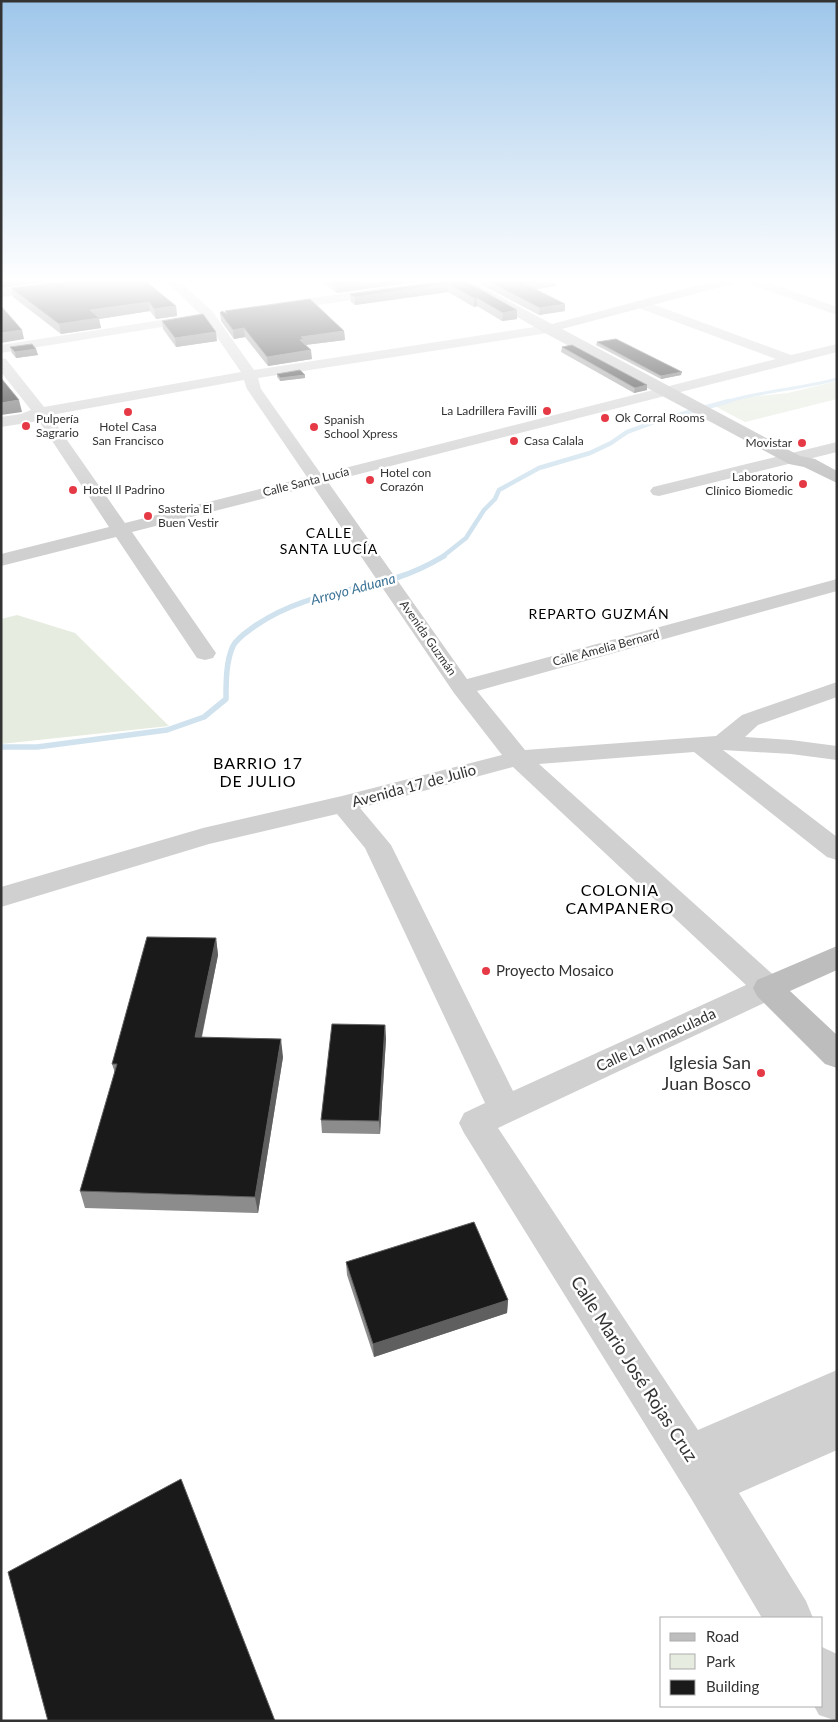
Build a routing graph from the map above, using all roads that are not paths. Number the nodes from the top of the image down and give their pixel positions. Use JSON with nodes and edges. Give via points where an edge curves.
{"nodes":[{"id":1,"x":8,"y":359,"type":"edge"},
{"id":2,"x":243,"y":359,"type":"edge"},
{"id":3,"x":358,"y":359,"type":"edge"},
{"id":4,"x":607,"y":359,"type":"edge"},
{"id":5,"x":791,"y":360,"type":"edge"},
{"id":6,"x":254,"y":376,"type":"junction"},
{"id":7,"x":670,"y":392,"type":"junction"},
{"id":8,"x":37,"y":415,"type":"junction"},
{"id":9,"x":1,"y":422,"type":"edge"},
{"id":10,"x":837,"y":447,"type":"edge"},
{"id":11,"x":793,"y":459,"type":"junction"},
{"id":12,"x":837,"y":478,"type":"edge"},
{"id":13,"x":317,"y":480,"type":"junction"},
{"id":14,"x":837,"y":488,"type":"edge"},
{"id":15,"x":659,"y":491,"type":"dead end"},
{"id":16,"x":122,"y":529,"type":"junction"},
{"id":17,"x":1,"y":560,"type":"edge"},
{"id":18,"x":837,"y":585,"type":"edge"},
{"id":19,"x":205,"y":653,"type":"dead end"},
{"id":20,"x":462,"y":688,"type":"junction"},
{"id":21,"x":837,"y":689,"type":"edge"},
{"id":22,"x":710,"y":744,"type":"junction"},
{"id":23,"x":837,"y":753,"type":"edge"},
{"id":24,"x":518,"y":758,"type":"junction"},
{"id":25,"x":343,"y":804,"type":"junction"},
{"id":26,"x":837,"y":851,"type":"edge"},
{"id":27,"x":1,"y":897,"type":"edge"},
{"id":28,"x":837,"y":957,"type":"edge"},
{"id":29,"x":768,"y":988,"type":"junction"},
{"id":30,"x":837,"y":1056,"type":"edge"},
{"id":31,"x":491,"y":1116,"type":"junction"},
{"id":32,"x":837,"y":1391,"type":"edge"},
{"id":33,"x":837,"y":1428,"type":"edge"},
{"id":34,"x":699,"y":1470,"type":"junction"},
{"id":35,"x":788,"y":1617,"type":"edge"},
{"id":36,"x":823,"y":1674,"type":"edge"},
{"id":37,"x":837,"y":1697,"type":"edge"}],
"edges":[{"from":1,"to":8,"type":"street"},
{"from":2,"to":6,"type":"street","name":"Avenida Guzmán"},
{"from":3,"to":6,"type":"street"},
{"from":4,"to":7,"type":"street"},
{"from":5,"to":7,"type":"street","name":"Calle Santa Lucía"},
{"from":6,"to":8,"type":"street"},
{"from":6,"to":13,"type":"street","name":"Avenida Guzmán","via":[[254,388]]},
{"from":7,"to":11,"type":"street"},
{"from":7,"to":13,"type":"street","name":"Calle Santa Lucía"},
{"from":8,"to":9,"type":"street"},
{"from":8,"to":16,"type":"street"},
{"from":10,"to":11,"type":"street"},
{"from":11,"to":12,"type":"street","via":[[809,463]]},
{"from":11,"to":14,"type":"street","via":[[797,466]]},
{"from":11,"to":15,"type":"street"},
{"from":13,"to":16,"type":"street","name":"Calle Santa Lucía"},
{"from":13,"to":20,"type":"street","name":"Avenida Guzmán"},
{"from":16,"to":17,"type":"street","name":"Calle Santa Lucía"},
{"from":16,"to":19,"type":"street"},
{"from":18,"to":20,"type":"street","name":"Calle Amelia Bernard"},
{"from":20,"to":24,"type":"street","name":"Avenida Guzmán"},
{"from":21,"to":22,"type":"street","via":[[750,720]]},
{"from":22,"to":23,"type":"street","name":"Avenida 17 de Julio","via":[[791,747]]},
{"from":22,"to":24,"type":"street","name":"Avenida 17 de Julio"},
{"from":22,"to":26,"type":"street"},
{"from":24,"to":25,"type":"street","name":"Avenida 17 de Julio"},
{"from":24,"to":29,"type":"street","name":"Avenida Guzmán"},
{"from":25,"to":27,"type":"street","name":"Avenida 17 de Julio","via":[[202,837]]},
{"from":25,"to":31,"type":"street","name":"Calle Mario José Rojas Cruz","via":[[377,845]]},
{"from":28,"to":29,"type":"street","name":"Calle La Inmaculada"},
{"from":29,"to":30,"type":"street"},
{"from":29,"to":31,"type":"street","name":"Calle La Inmaculada"},
{"from":31,"to":34,"type":"street","name":"Calle Mario José Rojas Cruz"},
{"from":32,"to":34,"type":"street"},
{"from":33,"to":34,"type":"street"},
{"from":34,"to":35,"type":"street","name":"Calle Mario José Rojas Cruz"},
{"from":36,"to":37,"type":"street"}]}
